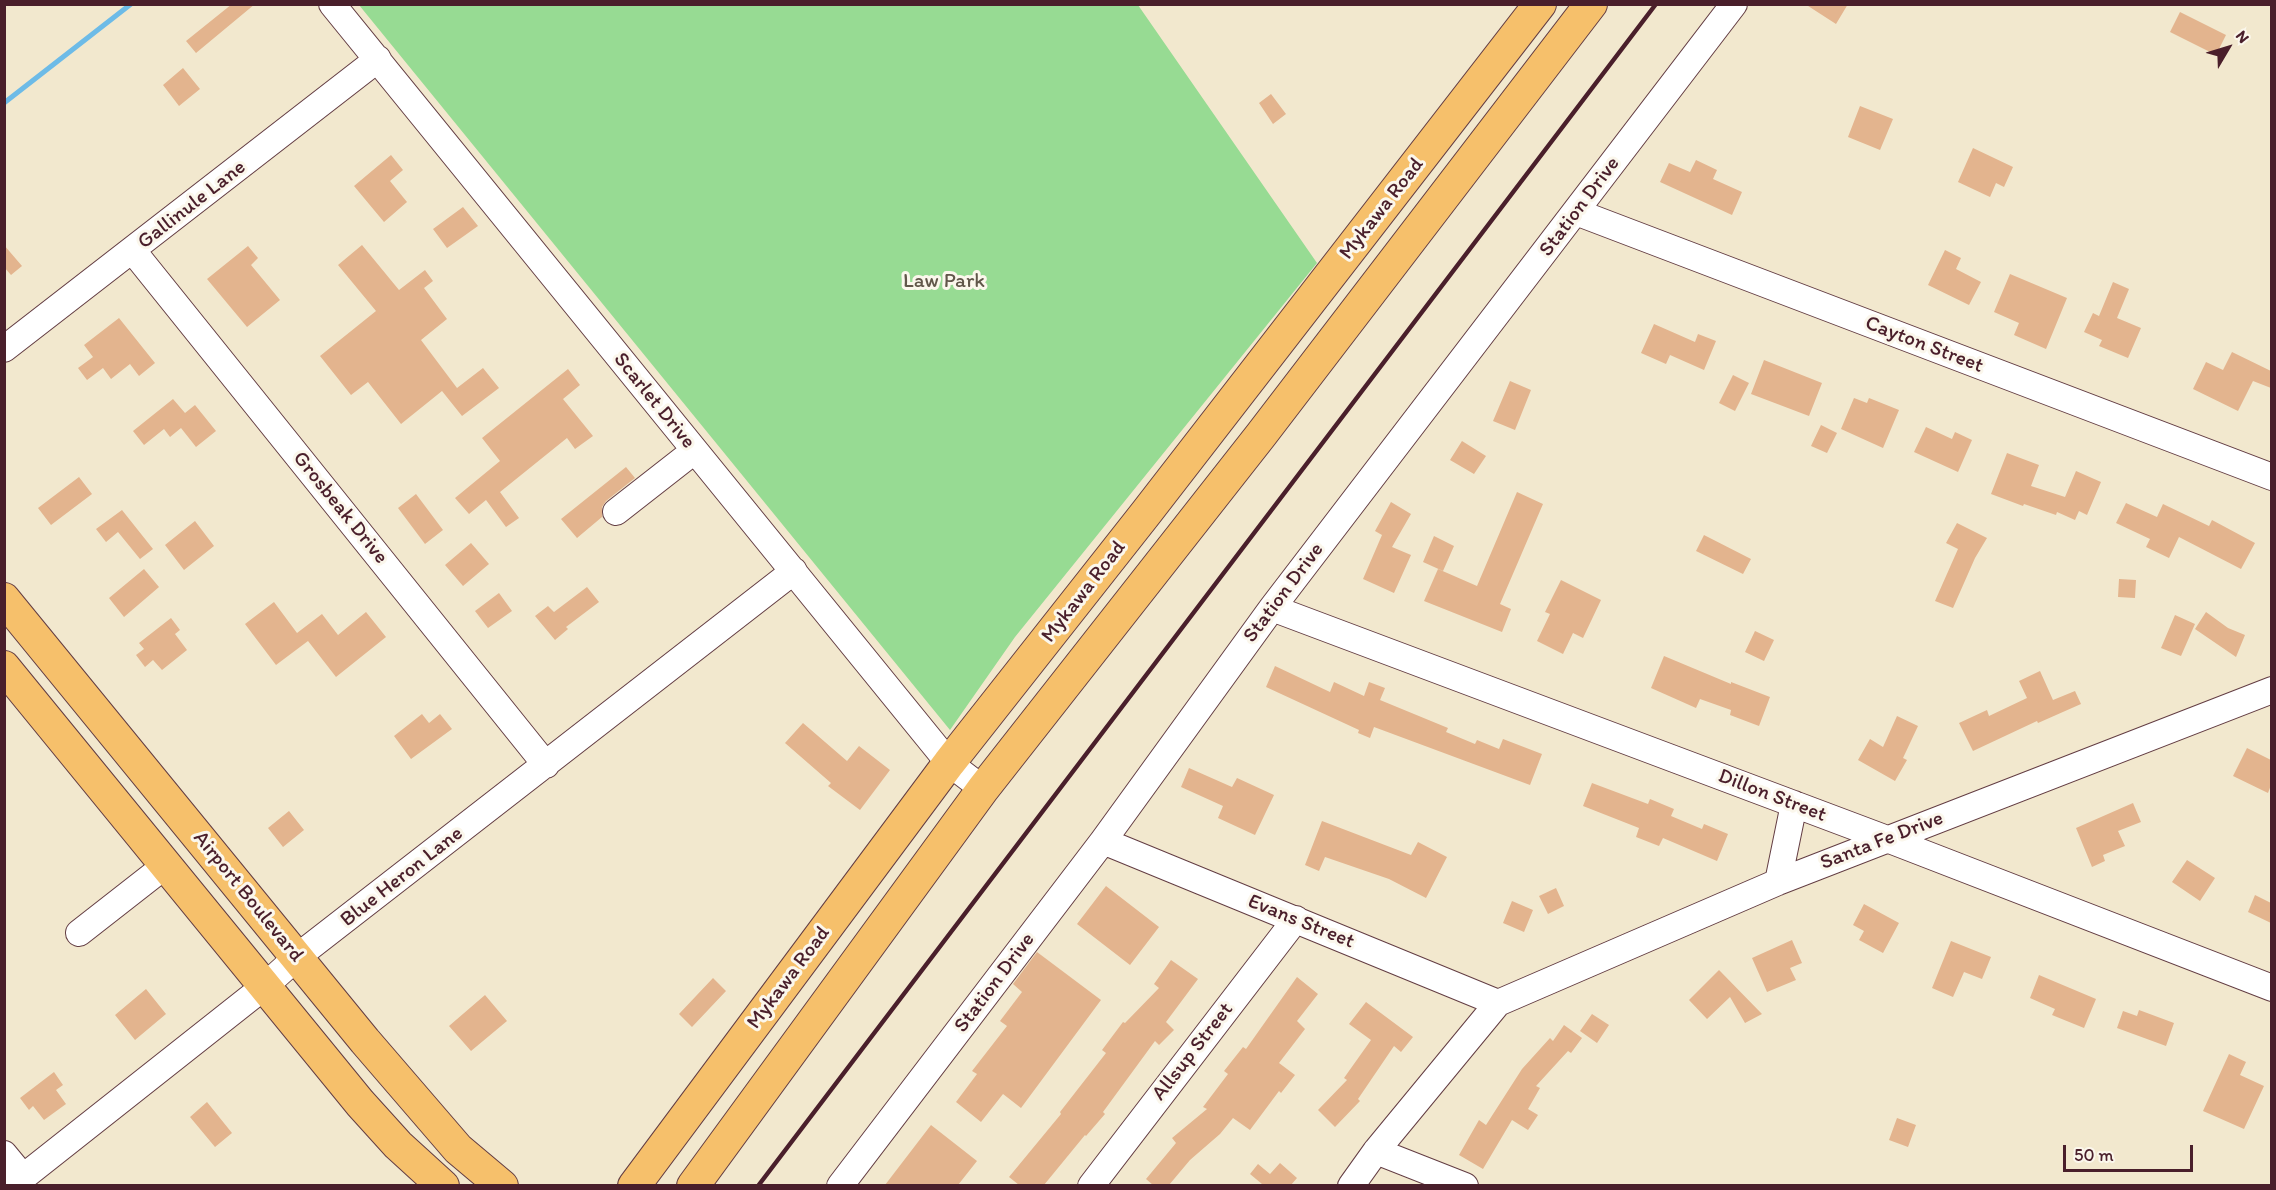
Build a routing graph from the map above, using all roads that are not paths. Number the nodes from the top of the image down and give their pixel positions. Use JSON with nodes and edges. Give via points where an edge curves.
{"nodes":[{"id":1,"x":332,"y":4,"type":"edge"},
{"id":2,"x":1591,"y":4,"type":"edge"},
{"id":3,"x":1734,"y":4,"type":"edge"},
{"id":4,"x":1537,"y":9,"type":"edge"},
{"id":5,"x":1563,"y":41,"type":"junction"},
{"id":6,"x":378,"y":59,"type":"junction"},
{"id":7,"x":1576,"y":212,"type":"junction"},
{"id":8,"x":133,"y":250,"type":"junction"},
{"id":9,"x":4,"y":349,"type":"edge"},
{"id":10,"x":694,"y":451,"type":"junction"},
{"id":11,"x":2271,"y":477,"type":"edge"},
{"id":12,"x":616,"y":512,"type":"dead end"},
{"id":13,"x":1146,"y":513,"type":"junction"},
{"id":14,"x":1180,"y":538,"type":"junction"},
{"id":15,"x":794,"y":571,"type":"junction"},
{"id":16,"x":4,"y":599,"type":"edge"},
{"id":17,"x":1272,"y":608,"type":"junction"},
{"id":18,"x":4,"y":667,"type":"edge"},
{"id":19,"x":2271,"y":690,"type":"edge"},
{"id":20,"x":93,"y":706,"type":"junction"},
{"id":21,"x":59,"y":734,"type":"junction"},
{"id":22,"x":949,"y":763,"type":"junction"},
{"id":23,"x":546,"y":765,"type":"junction"},
{"id":24,"x":983,"y":789,"type":"junction"},
{"id":25,"x":1794,"y":804,"type":"junction"},
{"id":26,"x":1887,"y":839,"type":"junction"},
{"id":27,"x":1103,"y":841,"type":"junction"},
{"id":28,"x":166,"y":865,"type":"junction"},
{"id":29,"x":1778,"y":882,"type":"junction"},
{"id":30,"x":1296,"y":919,"type":"junction"},
{"id":31,"x":79,"y":933,"type":"dead end"},
{"id":32,"x":297,"y":957,"type":"junction"},
{"id":33,"x":265,"y":986,"type":"junction"},
{"id":34,"x":2271,"y":988,"type":"edge"},
{"id":35,"x":1498,"y":1004,"type":"junction"},
{"id":36,"x":1376,"y":1151,"type":"junction"},
{"id":37,"x":4,"y":1154,"type":"edge"},
{"id":38,"x":18,"y":1181,"type":"edge"},
{"id":39,"x":443,"y":1185,"type":"edge"},
{"id":40,"x":502,"y":1185,"type":"edge"},
{"id":41,"x":634,"y":1185,"type":"edge"},
{"id":42,"x":693,"y":1185,"type":"edge"},
{"id":43,"x":840,"y":1185,"type":"edge"},
{"id":44,"x":1091,"y":1185,"type":"edge"},
{"id":45,"x":1351,"y":1185,"type":"edge"},
{"id":46,"x":1465,"y":1185,"type":"edge"}],
"edges":[{"from":1,"to":6,"type":"street","name":"Scarlet Drive"},
{"from":2,"to":5,"type":"main road","name":"Mykawa Road"},
{"from":3,"to":7,"type":"street","name":"Station Drive"},
{"from":4,"to":5,"type":"main road"},
{"from":4,"to":13,"type":"main road","name":"Mykawa Road"},
{"from":5,"to":14,"type":"main road","name":"Mykawa Road"},
{"from":6,"to":8,"type":"street","name":"Gallinule Lane"},
{"from":6,"to":10,"type":"street","name":"Scarlet Drive"},
{"from":7,"to":11,"type":"street","name":"Cayton Street"},
{"from":7,"to":17,"type":"street","name":"Station Drive"},
{"from":8,"to":9,"type":"street","name":"Gallinule Lane"},
{"from":8,"to":23,"type":"street","name":"Grosbeak Drive"},
{"from":10,"to":12,"type":"street"},
{"from":10,"to":15,"type":"street","name":"Scarlet Drive"},
{"from":13,"to":14,"type":"main road"},
{"from":13,"to":22,"type":"main road","name":"Mykawa Road"},
{"from":14,"to":24,"type":"main road","name":"Mykawa Road"},
{"from":15,"to":22,"type":"street","name":"Scarlet Drive"},
{"from":15,"to":23,"type":"street","name":"Blue Heron Lane"},
{"from":16,"to":20,"type":"main road","name":"Airport Boulevard"},
{"from":17,"to":25,"type":"street","name":"Dillon Street"},
{"from":17,"to":27,"type":"street","name":"Station Drive"},
{"from":18,"to":21,"type":"main road","name":"Airport Boulevard"},
{"from":19,"to":26,"type":"street","name":"Santa Fe Drive"},
{"from":20,"to":21,"type":"main road"},
{"from":20,"to":32,"type":"main road","name":"Airport Boulevard"},
{"from":21,"to":28,"type":"main road","name":"Airport Boulevard"},
{"from":22,"to":24,"type":"street","name":"Scarlet Drive"},
{"from":22,"to":41,"type":"main road","name":"Mykawa Road"},
{"from":23,"to":32,"type":"street","name":"Blue Heron Lane"},
{"from":24,"to":42,"type":"main road","name":"Mykawa Road"},
{"from":25,"to":26,"type":"street","name":"Dillon Street"},
{"from":25,"to":29,"type":"street"},
{"from":26,"to":29,"type":"street","name":"Santa Fe Drive"},
{"from":26,"to":34,"type":"street","name":"Dillon Street"},
{"from":27,"to":30,"type":"street","name":"Evans Street"},
{"from":27,"to":43,"type":"street","name":"Station Drive"},
{"from":28,"to":31,"type":"street"},
{"from":28,"to":33,"type":"main road","name":"Airport Boulevard"},
{"from":29,"to":35,"type":"street","name":"Santa Fe Drive"},
{"from":30,"to":35,"type":"street","name":"Evans Street"},
{"from":30,"to":44,"type":"street","name":"Allsup Street"},
{"from":32,"to":33,"type":"street","name":"Blue Heron Lane"},
{"from":32,"to":40,"type":"main road","name":"Airport Boulevard","via":[[458,1149]]},
{"from":33,"to":38,"type":"street","name":"Blue Heron Lane"},
{"from":33,"to":39,"type":"main road","name":"Airport Boulevard","via":[[360,1103],[398,1145]]},
{"from":35,"to":36,"type":"street"},
{"from":36,"to":45,"type":"street"},
{"from":36,"to":46,"type":"street"},
{"from":37,"to":38,"type":"street"}]}
